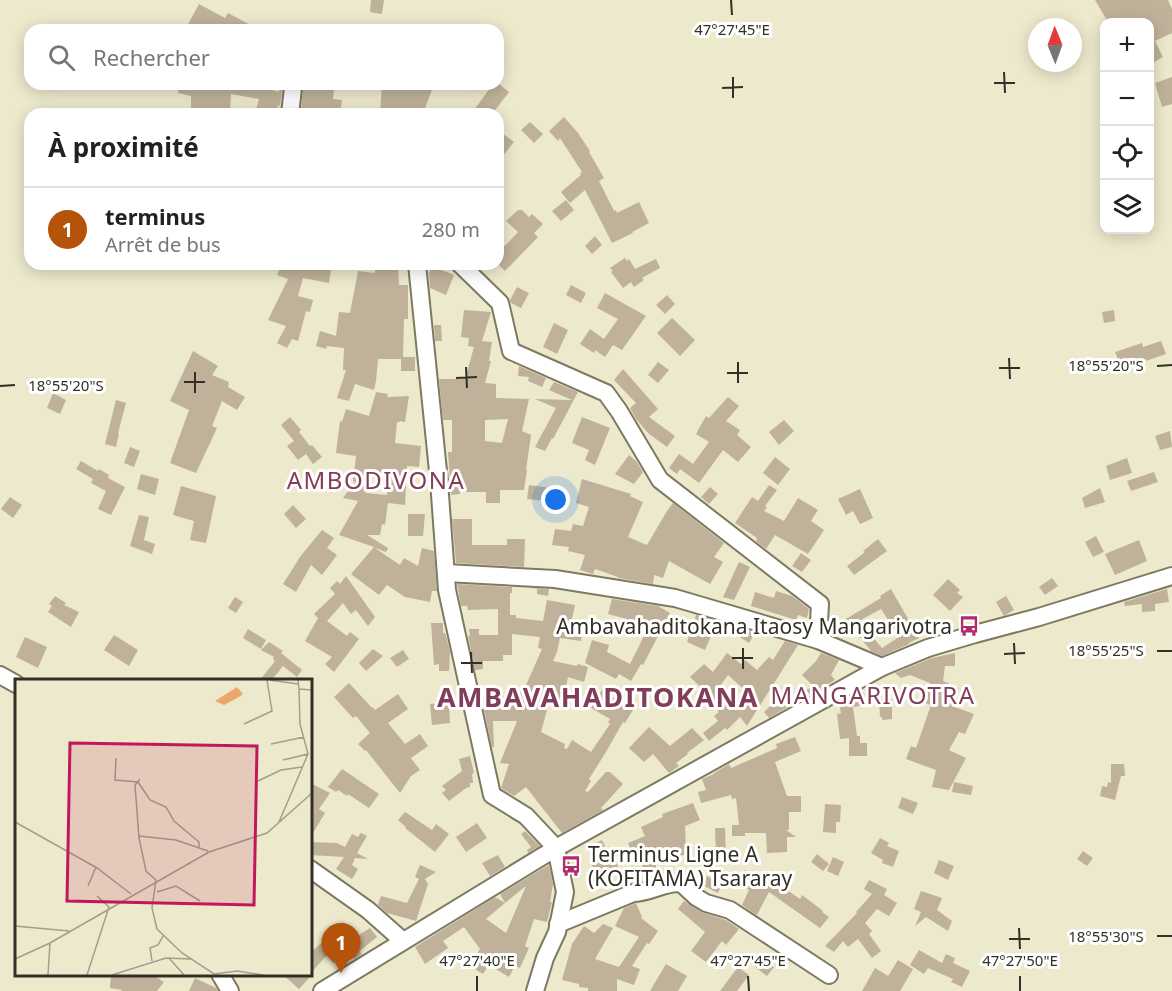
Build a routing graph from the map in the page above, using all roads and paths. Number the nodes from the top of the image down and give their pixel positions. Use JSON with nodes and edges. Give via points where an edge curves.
{"nodes":[{"id":1,"x":293,"y":90,"type":"edge"},
{"id":2,"x":291,"y":108,"type":"edge"},
{"id":3,"x":418,"y":270,"type":"edge"},
{"id":4,"x":466,"y":270,"type":"edge"},
{"id":5,"x":446,"y":573,"type":"junction"},
{"id":6,"x":1172,"y":576,"type":"edge"},
{"id":7,"x":819,"y":640,"type":"junction"},
{"id":8,"x":882,"y":667,"type":"junction"},
{"id":9,"x":0,"y":675,"type":"edge"},
{"id":10,"x":15,"y":683,"type":"edge"},
{"id":11,"x":556,"y":848,"type":"junction"},
{"id":12,"x":312,"y":870,"type":"edge"},
{"id":13,"x":558,"y":924,"type":"junction"},
{"id":14,"x":403,"y":941,"type":"junction"},
{"id":15,"x":829,"y":975,"type":"dead end"},
{"id":16,"x":221,"y":976,"type":"edge"},
{"id":17,"x":230,"y":991,"type":"edge"},
{"id":18,"x":322,"y":991,"type":"edge"},
{"id":19,"x":535,"y":991,"type":"edge"}],
"edges":[{"from":1,"to":2,"type":"street"},
{"from":3,"to":5,"type":"street"},
{"from":4,"to":7,"type":"street","via":[[500,303],[511,351],[606,393],[660,480],[820,604]]},
{"from":5,"to":7,"type":"street","via":[[555,579],[675,598]]},
{"from":5,"to":11,"type":"street","via":[[492,795],[526,816]]},
{"from":6,"to":8,"type":"street","via":[[975,633]]},
{"from":7,"to":8,"type":"street"},
{"from":8,"to":11,"type":"street"},
{"from":9,"to":10,"type":"street"},
{"from":11,"to":13,"type":"street","via":[[565,892]]},
{"from":11,"to":14,"type":"street"},
{"from":12,"to":14,"type":"street","via":[[368,910]]},
{"from":13,"to":15,"type":"street","via":[[633,893],[681,883],[696,897],[730,910]]},
{"from":13,"to":19,"type":"street"},
{"from":14,"to":18,"type":"street"},
{"from":16,"to":17,"type":"street"}]}
